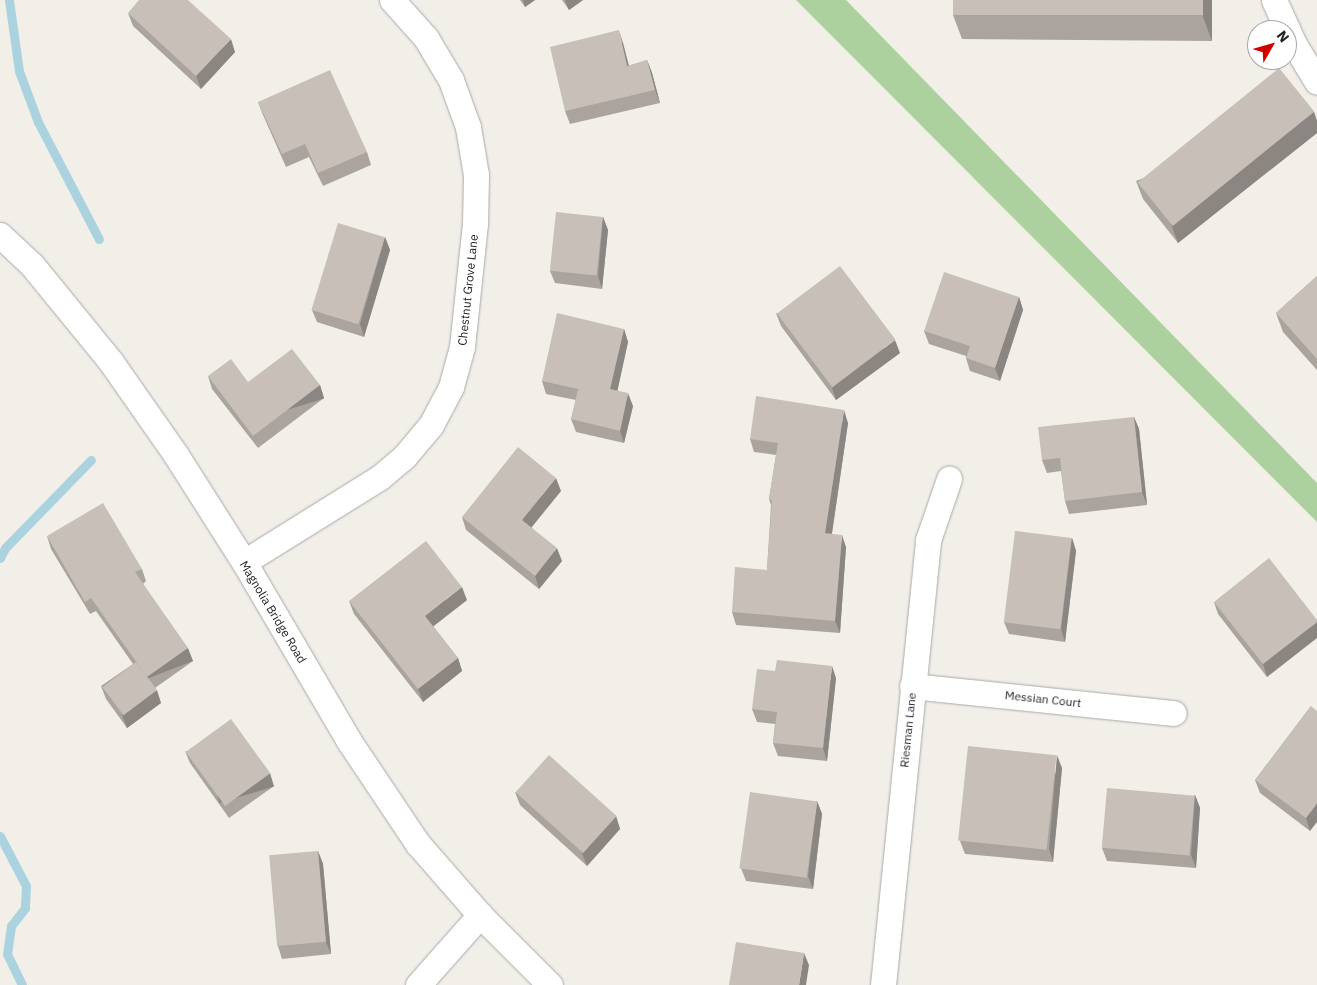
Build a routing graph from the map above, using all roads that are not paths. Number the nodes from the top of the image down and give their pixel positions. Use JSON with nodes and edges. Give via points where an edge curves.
{"nodes":[{"id":1,"x":392,"y":0,"type":"edge"},
{"id":2,"x":1274,"y":0,"type":"edge"},
{"id":3,"x":1317,"y":82,"type":"edge"},
{"id":4,"x":0,"y":235,"type":"edge"},
{"id":5,"x":949,"y":479,"type":"dead end"},
{"id":6,"x":244,"y":562,"type":"junction"},
{"id":7,"x":912,"y":686,"type":"junction"},
{"id":8,"x":1174,"y":712,"type":"dead end"},
{"id":9,"x":480,"y":915,"type":"junction"},
{"id":10,"x":418,"y":985,"type":"edge"},
{"id":11,"x":550,"y":985,"type":"edge"},
{"id":12,"x":883,"y":985,"type":"edge"}],
"edges":[{"from":1,"to":6,"type":"street","name":"Chestnut Grove Lane","via":[[426,38],[451,80],[468,126],[476,175],[475,224],[462,347],[443,402],[431,425],[404,456],[379,478]]},
{"from":2,"to":3,"type":"street","via":[[1294,44]]},
{"from":4,"to":6,"type":"street","name":"Magnolia Bridge Road","via":[[32,265],[111,362]]},
{"from":5,"to":7,"type":"street","name":"Riesman Lane","via":[[928,540]]},
{"from":6,"to":9,"type":"street","name":"Magnolia Bridge Road","via":[[350,741],[418,844]]},
{"from":7,"to":8,"type":"street","name":"Messian Court"},
{"from":7,"to":12,"type":"street","name":"Riesman Lane"},
{"from":9,"to":10,"type":"street"},
{"from":9,"to":11,"type":"street","name":"Magnolia Bridge Road"}]}
